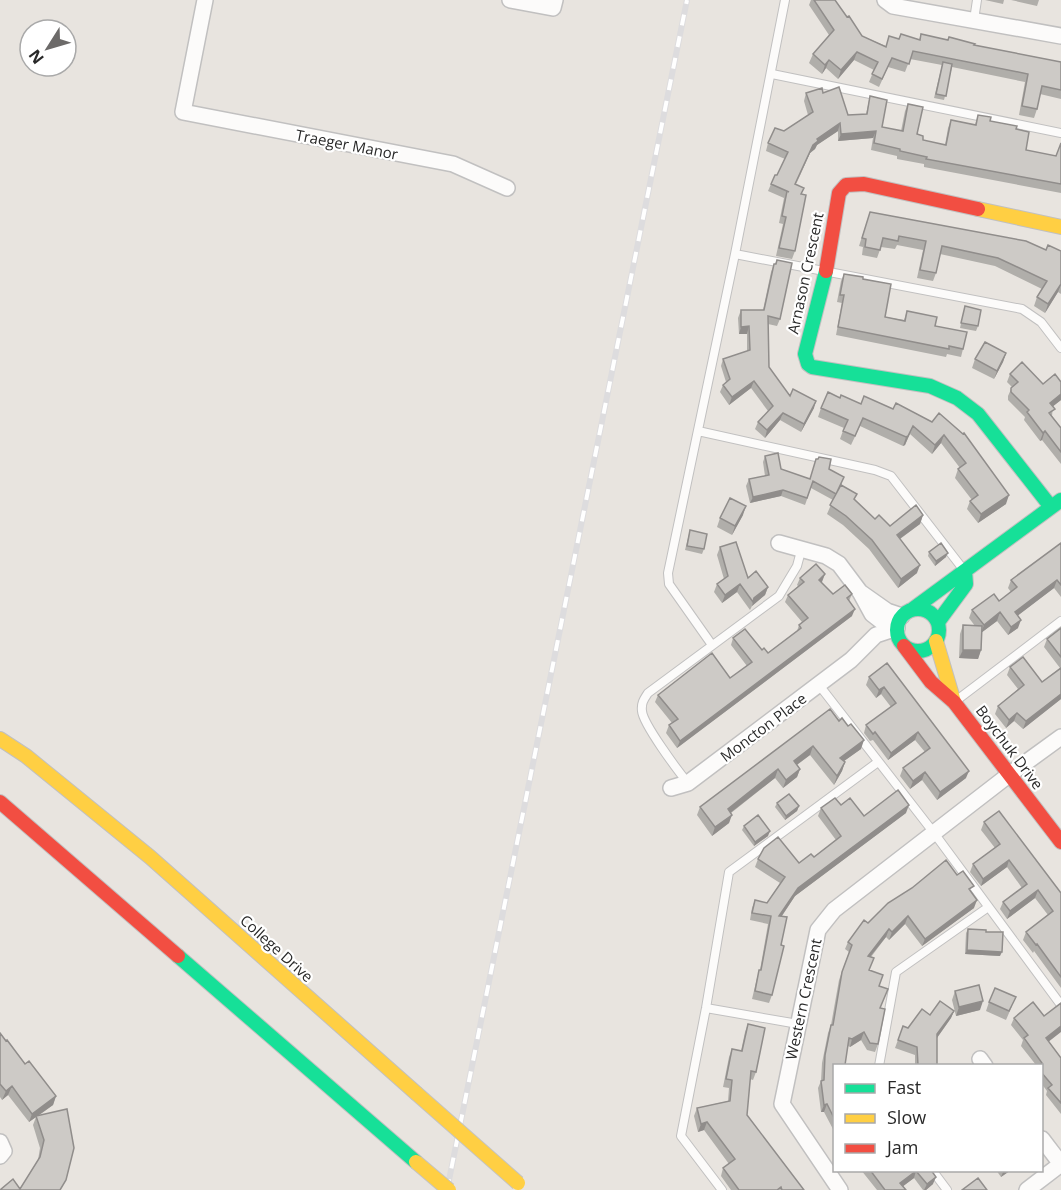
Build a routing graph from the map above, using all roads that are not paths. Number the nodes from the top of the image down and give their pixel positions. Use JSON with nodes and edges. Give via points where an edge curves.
{"nodes":[{"id":1,"x":205,"y":0,"type":"edge"},
{"id":2,"x":510,"y":0,"type":"edge"},
{"id":3,"x":555,"y":0,"type":"edge"},
{"id":4,"x":785,"y":0,"type":"edge"},
{"id":5,"x":885,"y":0,"type":"edge"},
{"id":6,"x":977,"y":0,"type":"edge"},
{"id":7,"x":974,"y":20,"type":"junction"},
{"id":8,"x":1061,"y":36,"type":"edge"},
{"id":9,"x":772,"y":74,"type":"junction"},
{"id":10,"x":1061,"y":133,"type":"edge"},
{"id":11,"x":507,"y":188,"type":"dead end"},
{"id":12,"x":1061,"y":227,"type":"edge"},
{"id":13,"x":735,"y":254,"type":"junction"},
{"id":14,"x":826,"y":271,"type":"junction"},
{"id":15,"x":1061,"y":348,"type":"edge"},
{"id":16,"x":698,"y":431,"type":"junction"},
{"id":17,"x":1056,"y":504,"type":"edge"},
{"id":18,"x":778,"y":543,"type":"dead end"},
{"id":19,"x":801,"y":550,"type":"junction"},
{"id":20,"x":965,"y":571,"type":"junction"},
{"id":21,"x":1061,"y":621,"type":"edge"},
{"id":22,"x":938,"y":622,"type":"junction"},
{"id":23,"x":902,"y":628,"type":"junction"},
{"id":24,"x":936,"y":641,"type":"junction"},
{"id":25,"x":712,"y":645,"type":"junction"},
{"id":26,"x":819,"y":685,"type":"junction"},
{"id":27,"x":954,"y":702,"type":"junction"},
{"id":28,"x":1061,"y":737,"type":"edge"},
{"id":29,"x":0,"y":738,"type":"edge"},
{"id":30,"x":878,"y":762,"type":"junction"},
{"id":31,"x":1010,"y":774,"type":"junction"},
{"id":32,"x":688,"y":783,"type":"junction"},
{"id":33,"x":671,"y":788,"type":"dead end"},
{"id":34,"x":0,"y":802,"type":"edge"},
{"id":35,"x":934,"y":833,"type":"junction"},
{"id":36,"x":1061,"y":842,"type":"edge"},
{"id":37,"x":987,"y":908,"type":"junction"},
{"id":38,"x":1061,"y":1005,"type":"edge"},
{"id":39,"x":706,"y":1008,"type":"junction"},
{"id":40,"x":798,"y":1024,"type":"junction"},
{"id":41,"x":879,"y":1064,"type":"edge"},
{"id":42,"x":0,"y":1142,"type":"edge"},
{"id":43,"x":1043,"y":1142,"type":"edge"},
{"id":44,"x":0,"y":1156,"type":"edge"},
{"id":45,"x":1061,"y":1164,"type":"edge"},
{"id":46,"x":934,"y":1172,"type":"edge"},
{"id":47,"x":522,"y":1186,"type":"edge"},
{"id":48,"x":448,"y":1190,"type":"edge"},
{"id":49,"x":722,"y":1190,"type":"edge"},
{"id":50,"x":840,"y":1190,"type":"edge"},
{"id":51,"x":947,"y":1190,"type":"edge"},
{"id":52,"x":1027,"y":1190,"type":"edge"}],
"edges":[{"from":1,"to":11,"type":"street","name":"Traeger Manor","via":[[183,112],[453,164]]},
{"from":2,"to":3,"type":"street","via":[[553,8]]},
{"from":4,"to":9,"type":"lane"},
{"from":5,"to":7,"type":"street","via":[[893,6]]},
{"from":6,"to":7,"type":"lane"},
{"from":7,"to":8,"type":"street"},
{"from":9,"to":10,"type":"lane"},
{"from":9,"to":13,"type":"lane"},
{"from":12,"to":14,"type":"main road","name":"Arnason Crescent","via":[[849,184],[839,193]]},
{"from":13,"to":14,"type":"lane"},
{"from":13,"to":16,"type":"lane"},
{"from":14,"to":15,"type":"lane","via":[[1022,309],[1041,322]]},
{"from":14,"to":17,"type":"main road","name":"Arnason Crescent","via":[[805,354],[808,364],[930,386],[957,398],[978,414]]},
{"from":16,"to":20,"type":"lane","via":[[891,476]]},
{"from":16,"to":25,"type":"lane","via":[[668,573],[669,584]]},
{"from":17,"to":20,"type":"main road"},
{"from":18,"to":19,"type":"street"},
{"from":19,"to":23,"type":"street","via":[[826,556],[839,564],[860,592],[887,611]]},
{"from":19,"to":25,"type":"lane","via":[[797,566],[778,596]]},
{"from":20,"to":22,"type":"main road","via":[[966,584]]},
{"from":20,"to":23,"type":"main road"},
{"from":21,"to":27,"type":"lane"},
{"from":22,"to":23,"type":"main road","via":[[925,610]]},
{"from":22,"to":24,"type":"main road"},
{"from":23,"to":24,"type":"main road","via":[[914,650],[921,651]]},
{"from":23,"to":26,"type":"street","name":"Moncton Place","via":[[876,635]]},
{"from":23,"to":27,"type":"main road","name":"Boychuk Drive","via":[[931,682]]},
{"from":24,"to":27,"type":"main road","name":"Boychuk Drive"},
{"from":25,"to":32,"type":"lane","via":[[648,693],[642,703],[642,714]]},
{"from":26,"to":30,"type":"lane"},
{"from":26,"to":32,"type":"street","name":"Moncton Place"},
{"from":27,"to":31,"type":"main road","name":"Boychuk Drive"},
{"from":28,"to":31,"type":"street","name":"Western Crescent"},
{"from":29,"to":47,"type":"main road","name":"College Drive","bridge":true,"via":[[150,857]]},
{"from":30,"to":35,"type":"lane"},
{"from":30,"to":39,"type":"lane","via":[[729,873]]},
{"from":31,"to":35,"type":"street","name":"Western Crescent"},
{"from":31,"to":36,"type":"main road","name":"Boychuk Drive"},
{"from":32,"to":33,"type":"street","name":"Moncton Place"},
{"from":34,"to":48,"type":"main road","bridge":true},
{"from":35,"to":37,"type":"lane"},
{"from":35,"to":40,"type":"street","name":"Western Crescent","via":[[834,910],[818,930]]},
{"from":37,"to":38,"type":"lane"},
{"from":37,"to":41,"type":"lane","via":[[896,972]]},
{"from":39,"to":40,"type":"lane"},
{"from":39,"to":49,"type":"lane","via":[[681,1136]]},
{"from":40,"to":50,"type":"street","name":"Western Crescent","via":[[782,1104]]},
{"from":42,"to":44,"type":"street","via":[[4,1151]]},
{"from":43,"to":45,"type":"street"},
{"from":45,"to":52,"type":"street"},
{"from":46,"to":51,"type":"lane"}]}
